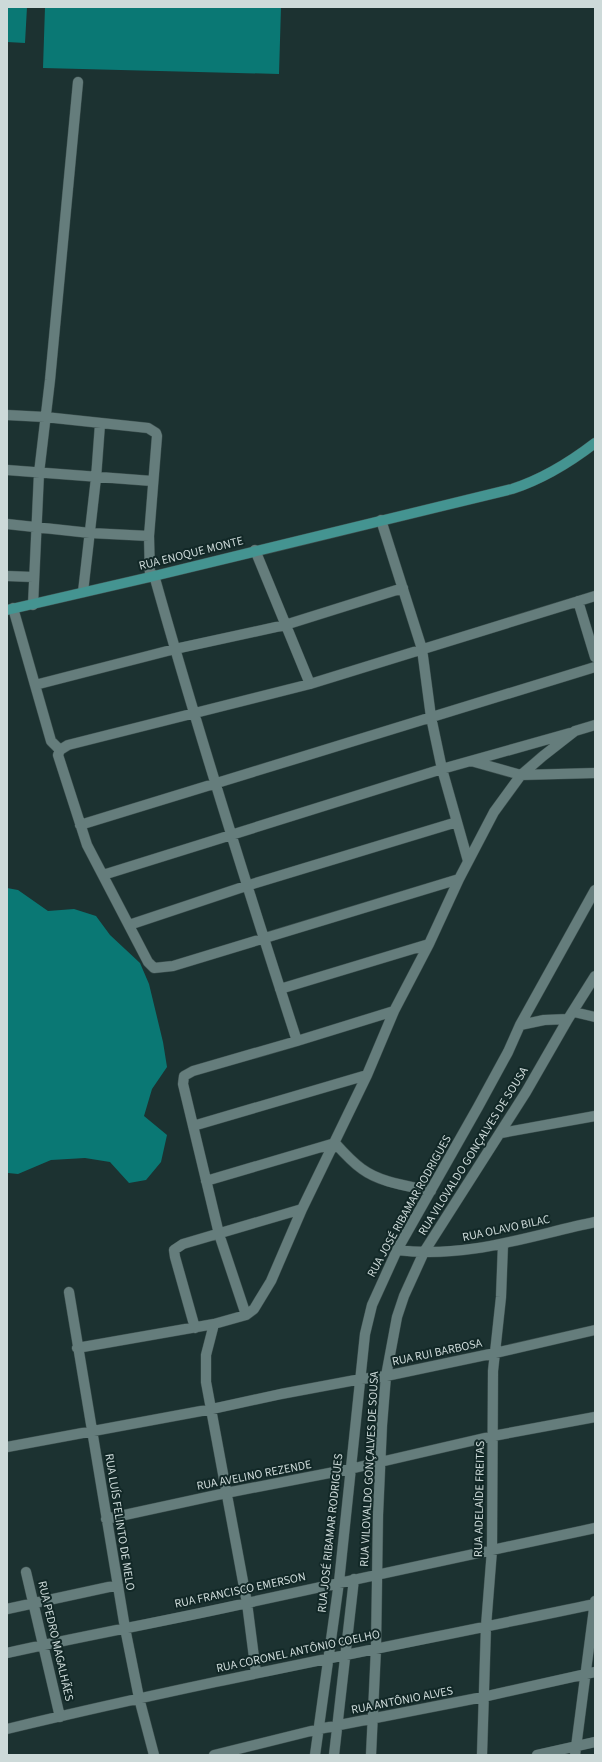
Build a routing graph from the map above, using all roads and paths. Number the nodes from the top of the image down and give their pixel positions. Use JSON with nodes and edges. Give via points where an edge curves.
{"nodes":[{"id":1,"x":78,"y":82,"type":"dead end"},
{"id":2,"x":7,"y":415,"type":"edge"},
{"id":3,"x":45,"y":417,"type":"junction"},
{"id":4,"x":100,"y":424,"type":"junction"},
{"id":5,"x":595,"y":443,"type":"edge"},
{"id":6,"x":7,"y":470,"type":"edge"},
{"id":7,"x":39,"y":473,"type":"junction"},
{"id":8,"x":96,"y":478,"type":"junction"},
{"id":9,"x":152,"y":481,"type":"junction"},
{"id":10,"x":382,"y":520,"type":"junction"},
{"id":11,"x":7,"y":524,"type":"edge"},
{"id":12,"x":38,"y":527,"type":"junction"},
{"id":13,"x":90,"y":533,"type":"junction"},
{"id":14,"x":149,"y":536,"type":"junction"},
{"id":15,"x":255,"y":550,"type":"junction"},
{"id":16,"x":7,"y":576,"type":"edge"},
{"id":17,"x":152,"y":576,"type":"junction"},
{"id":18,"x":34,"y":577,"type":"junction"},
{"id":19,"x":403,"y":588,"type":"junction"},
{"id":20,"x":83,"y":592,"type":"junction"},
{"id":21,"x":595,"y":596,"type":"edge"},
{"id":22,"x":578,"y":601,"type":"junction"},
{"id":23,"x":33,"y":605,"type":"junction"},
{"id":24,"x":10,"y":609,"type":"edge"},
{"id":25,"x":285,"y":625,"type":"junction"},
{"id":26,"x":175,"y":649,"type":"junction"},
{"id":27,"x":422,"y":649,"type":"junction"},
{"id":28,"x":595,"y":657,"type":"edge"},
{"id":29,"x":595,"y":667,"type":"edge"},
{"id":30,"x":310,"y":684,"type":"junction"},
{"id":31,"x":36,"y":685,"type":"junction"},
{"id":32,"x":193,"y":714,"type":"junction"},
{"id":33,"x":431,"y":717,"type":"junction"},
{"id":34,"x":595,"y":725,"type":"edge"},
{"id":35,"x":576,"y":731,"type":"junction"},
{"id":36,"x":60,"y":750,"type":"junction"},
{"id":37,"x":470,"y":761,"type":"junction"},
{"id":38,"x":442,"y":769,"type":"junction"},
{"id":39,"x":595,"y":773,"type":"edge"},
{"id":40,"x":521,"y":775,"type":"junction"},
{"id":41,"x":215,"y":784,"type":"junction"},
{"id":42,"x":457,"y":822,"type":"junction"},
{"id":43,"x":80,"y":825,"type":"junction"},
{"id":44,"x":231,"y":835,"type":"junction"},
{"id":45,"x":468,"y":861,"type":"junction"},
{"id":46,"x":103,"y":875,"type":"junction"},
{"id":47,"x":459,"y":878,"type":"junction"},
{"id":48,"x":246,"y":886,"type":"junction"},
{"id":49,"x":595,"y":890,"type":"edge"},
{"id":50,"x":129,"y":925,"type":"junction"},
{"id":51,"x":263,"y":938,"type":"junction"},
{"id":52,"x":429,"y":944,"type":"junction"},
{"id":53,"x":595,"y":976,"type":"edge"},
{"id":54,"x":280,"y":989,"type":"junction"},
{"id":55,"x":394,"y":1011,"type":"junction"},
{"id":56,"x":571,"y":1015,"type":"junction"},
{"id":57,"x":595,"y":1017,"type":"edge"},
{"id":58,"x":520,"y":1024,"type":"junction"},
{"id":59,"x":297,"y":1041,"type":"junction"},
{"id":60,"x":367,"y":1075,"type":"junction"},
{"id":61,"x":595,"y":1116,"type":"edge"},
{"id":62,"x":193,"y":1126,"type":"junction"},
{"id":63,"x":501,"y":1133,"type":"junction"},
{"id":64,"x":335,"y":1143,"type":"junction"},
{"id":65,"x":206,"y":1180,"type":"junction"},
{"id":66,"x":431,"y":1191,"type":"junction"},
{"id":67,"x":302,"y":1209,"type":"junction"},
{"id":68,"x":595,"y":1222,"type":"edge"},
{"id":69,"x":219,"y":1234,"type":"junction"},
{"id":70,"x":503,"y":1244,"type":"junction"},
{"id":71,"x":397,"y":1250,"type":"junction"},
{"id":72,"x":424,"y":1252,"type":"junction"},
{"id":73,"x":69,"y":1292,"type":"dead end"},
{"id":74,"x":246,"y":1315,"type":"junction"},
{"id":75,"x":214,"y":1324,"type":"junction"},
{"id":76,"x":195,"y":1328,"type":"junction"},
{"id":77,"x":595,"y":1330,"type":"edge"},
{"id":78,"x":78,"y":1348,"type":"junction"},
{"id":79,"x":495,"y":1353,"type":"junction"},
{"id":80,"x":386,"y":1376,"type":"junction"},
{"id":81,"x":361,"y":1379,"type":"junction"},
{"id":82,"x":212,"y":1409,"type":"junction"},
{"id":83,"x":595,"y":1416,"type":"edge"},
{"id":84,"x":92,"y":1431,"type":"junction"},
{"id":85,"x":493,"y":1436,"type":"junction"},
{"id":86,"x":7,"y":1447,"type":"edge"},
{"id":87,"x":380,"y":1462,"type":"junction"},
{"id":88,"x":350,"y":1469,"type":"junction"},
{"id":89,"x":226,"y":1493,"type":"junction"},
{"id":90,"x":106,"y":1519,"type":"junction"},
{"id":91,"x":595,"y":1528,"type":"edge"},
{"id":92,"x":492,"y":1550,"type":"junction"},
{"id":93,"x":26,"y":1572,"type":"dead end"},
{"id":94,"x":377,"y":1575,"type":"junction"},
{"id":95,"x":354,"y":1579,"type":"junction"},
{"id":96,"x":339,"y":1582,"type":"junction"},
{"id":97,"x":118,"y":1585,"type":"junction"},
{"id":98,"x":595,"y":1601,"type":"edge"},
{"id":99,"x":34,"y":1603,"type":"junction"},
{"id":100,"x":247,"y":1603,"type":"junction"},
{"id":101,"x":595,"y":1604,"type":"edge"},
{"id":102,"x":7,"y":1609,"type":"edge"},
{"id":103,"x":486,"y":1626,"type":"junction"},
{"id":104,"x":125,"y":1628,"type":"junction"},
{"id":105,"x":42,"y":1645,"type":"junction"},
{"id":106,"x":376,"y":1648,"type":"junction"},
{"id":107,"x":7,"y":1652,"type":"edge"},
{"id":108,"x":346,"y":1655,"type":"junction"},
{"id":109,"x":329,"y":1659,"type":"junction"},
{"id":110,"x":256,"y":1673,"type":"junction"},
{"id":111,"x":590,"y":1673,"type":"edge"},
{"id":112,"x":483,"y":1697,"type":"junction"},
{"id":113,"x":139,"y":1698,"type":"junction"},
{"id":114,"x":60,"y":1716,"type":"junction"},
{"id":115,"x":372,"y":1720,"type":"junction"},
{"id":116,"x":338,"y":1725,"type":"junction"},
{"id":117,"x":319,"y":1728,"type":"junction"},
{"id":118,"x":7,"y":1729,"type":"edge"},
{"id":119,"x":595,"y":1742,"type":"edge"},
{"id":120,"x":575,"y":1751,"type":"edge"},
{"id":121,"x":154,"y":1755,"type":"edge"},
{"id":122,"x":214,"y":1755,"type":"edge"},
{"id":123,"x":315,"y":1755,"type":"edge"},
{"id":124,"x":334,"y":1755,"type":"edge"},
{"id":125,"x":371,"y":1755,"type":"edge"},
{"id":126,"x":482,"y":1755,"type":"edge"},
{"id":127,"x":537,"y":1755,"type":"edge"}],
"edges":[{"from":1,"to":3,"type":"street"},
{"from":2,"to":3,"type":"street"},
{"from":3,"to":4,"type":"street"},
{"from":3,"to":7,"type":"street"},
{"from":4,"to":8,"type":"street"},
{"from":4,"to":9,"type":"street","via":[[148,428],[156,432]]},
{"from":5,"to":10,"type":"main road","name":"RUA ENOQUE MONTE","via":[[561,468],[530,483]]},
{"from":6,"to":7,"type":"street"},
{"from":7,"to":8,"type":"street"},
{"from":7,"to":12,"type":"street"},
{"from":8,"to":9,"type":"street"},
{"from":8,"to":13,"type":"street"},
{"from":9,"to":14,"type":"street"},
{"from":10,"to":15,"type":"main road","name":"RUA ENOQUE MONTE"},
{"from":10,"to":19,"type":"street"},
{"from":11,"to":12,"type":"street"},
{"from":12,"to":13,"type":"street"},
{"from":12,"to":18,"type":"street"},
{"from":13,"to":14,"type":"street"},
{"from":13,"to":20,"type":"street"},
{"from":14,"to":17,"type":"street"},
{"from":15,"to":17,"type":"main road","name":"RUA ENOQUE MONTE"},
{"from":15,"to":25,"type":"street"},
{"from":16,"to":18,"type":"street"},
{"from":17,"to":20,"type":"main road","name":"RUA ENOQUE MONTE"},
{"from":17,"to":26,"type":"street"},
{"from":18,"to":23,"type":"street"},
{"from":19,"to":25,"type":"street"},
{"from":19,"to":27,"type":"street"},
{"from":20,"to":23,"type":"main road","name":"RUA ENOQUE MONTE"},
{"from":21,"to":22,"type":"street"},
{"from":22,"to":27,"type":"street"},
{"from":22,"to":28,"type":"street"},
{"from":23,"to":24,"type":"main road","name":"RUA ENOQUE MONTE"},
{"from":24,"to":31,"type":"street"},
{"from":25,"to":26,"type":"street"},
{"from":25,"to":30,"type":"street"},
{"from":26,"to":31,"type":"street"},
{"from":26,"to":32,"type":"street"},
{"from":27,"to":30,"type":"street"},
{"from":27,"to":33,"type":"street"},
{"from":29,"to":33,"type":"street"},
{"from":30,"to":32,"type":"street"},
{"from":31,"to":36,"type":"street","via":[[51,741]]},
{"from":32,"to":36,"type":"street"},
{"from":32,"to":41,"type":"street"},
{"from":33,"to":38,"type":"street"},
{"from":33,"to":41,"type":"street"},
{"from":34,"to":35,"type":"street"},
{"from":35,"to":37,"type":"street"},
{"from":35,"to":40,"type":"street"},
{"from":36,"to":43,"type":"street","via":[[58,759]]},
{"from":37,"to":38,"type":"street"},
{"from":37,"to":40,"type":"street"},
{"from":38,"to":42,"type":"street"},
{"from":38,"to":44,"type":"street"},
{"from":39,"to":40,"type":"street"},
{"from":40,"to":45,"type":"street","via":[[494,812]]},
{"from":41,"to":43,"type":"street"},
{"from":41,"to":44,"type":"street"},
{"from":42,"to":45,"type":"street"},
{"from":42,"to":48,"type":"street"},
{"from":43,"to":46,"type":"street"},
{"from":44,"to":46,"type":"street"},
{"from":44,"to":48,"type":"street"},
{"from":45,"to":47,"type":"street"},
{"from":46,"to":50,"type":"street"},
{"from":47,"to":51,"type":"street"},
{"from":47,"to":52,"type":"street"},
{"from":48,"to":50,"type":"street"},
{"from":48,"to":51,"type":"street"},
{"from":49,"to":58,"type":"street","name":"RUA JOSÉ RIBAMAR RODRIGUES"},
{"from":50,"to":51,"type":"street","via":[[148,962],[154,968],[173,966]]},
{"from":51,"to":54,"type":"street"},
{"from":52,"to":54,"type":"street"},
{"from":52,"to":55,"type":"street"},
{"from":53,"to":56,"type":"street","name":"RUA VILOVALDO GONÇALVES DE SOUSA"},
{"from":54,"to":59,"type":"street"},
{"from":55,"to":59,"type":"street"},
{"from":55,"to":60,"type":"street"},
{"from":56,"to":57,"type":"street"},
{"from":56,"to":58,"type":"street"},
{"from":56,"to":63,"type":"street","name":"RUA VILOVALDO GONÇALVES DE SOUSA"},
{"from":58,"to":66,"type":"street","name":"RUA JOSÉ RIBAMAR RODRIGUES","via":[[508,1052]]},
{"from":59,"to":62,"type":"street","via":[[187,1073],[183,1084]]},
{"from":60,"to":62,"type":"street"},
{"from":60,"to":64,"type":"street"},
{"from":61,"to":63,"type":"street"},
{"from":62,"to":65,"type":"street"},
{"from":63,"to":72,"type":"street","name":"RUA VILOVALDO GONÇALVES DE SOUSA"},
{"from":64,"to":65,"type":"street"},
{"from":64,"to":66,"type":"street","via":[[362,1170],[370,1174]]},
{"from":64,"to":67,"type":"street"},
{"from":65,"to":69,"type":"street"},
{"from":66,"to":71,"type":"street","name":"RUA JOSÉ RIBAMAR RODRIGUES"},
{"from":67,"to":69,"type":"street"},
{"from":67,"to":74,"type":"street","via":[[271,1281],[254,1309]]},
{"from":68,"to":70,"type":"street","name":"RUA OLAVO BILAC"},
{"from":69,"to":74,"type":"street"},
{"from":69,"to":76,"type":"street","via":[[183,1244],[174,1250]]},
{"from":70,"to":72,"type":"street","name":"RUA OLAVO BILAC","via":[[458,1252]]},
{"from":70,"to":79,"type":"street","name":"RUA ADELAÍDE FREITAS"},
{"from":71,"to":72,"type":"street","name":"RUA OLAVO BILAC"},
{"from":71,"to":81,"type":"street","name":"RUA JOSÉ RIBAMAR RODRIGUES","via":[[368,1314]]},
{"from":72,"to":80,"type":"street","name":"RUA VILOVALDO GONÇALVES DE SOUSA","via":[[397,1317]]},
{"from":73,"to":78,"type":"street","name":"RUA LUÍS FELINTO DE MELO"},
{"from":74,"to":75,"type":"street"},
{"from":75,"to":76,"type":"street"},
{"from":75,"to":82,"type":"street","via":[[205,1369]]},
{"from":76,"to":78,"type":"street"},
{"from":77,"to":79,"type":"street","name":"RUA RUI BARBOSA"},
{"from":78,"to":84,"type":"street","name":"RUA LUÍS FELINTO DE MELO"},
{"from":79,"to":80,"type":"street","name":"RUA RUI BARBOSA"},
{"from":79,"to":85,"type":"street","name":"RUA ADELAÍDE FREITAS"},
{"from":80,"to":81,"type":"street","name":"RUA RUI BARBOSA"},
{"from":80,"to":87,"type":"street","name":"RUA VILOVALDO GONÇALVES DE SOUSA"},
{"from":81,"to":82,"type":"street","name":"RUA RUI BARBOSA"},
{"from":81,"to":88,"type":"street","name":"RUA JOSÉ RIBAMAR RODRIGUES"},
{"from":82,"to":84,"type":"street","name":"RUA RUI BARBOSA"},
{"from":82,"to":89,"type":"street"},
{"from":83,"to":85,"type":"street","name":"RUA AVELINO REZENDE"},
{"from":84,"to":86,"type":"street","name":"RUA RUI BARBOSA"},
{"from":84,"to":90,"type":"street","name":"RUA LUÍS FELINTO DE MELO"},
{"from":85,"to":87,"type":"street","name":"RUA AVELINO REZENDE"},
{"from":85,"to":92,"type":"street","name":"RUA ADELAÍDE FREITAS"},
{"from":87,"to":88,"type":"street","name":"RUA AVELINO REZENDE"},
{"from":87,"to":94,"type":"street","name":"RUA VILOVALDO GONÇALVES DE SOUSA"},
{"from":88,"to":89,"type":"street","name":"RUA AVELINO REZENDE"},
{"from":88,"to":96,"type":"street","name":"RUA JOSÉ RIBAMAR RODRIGUES"},
{"from":89,"to":90,"type":"street","name":"RUA AVELINO REZENDE"},
{"from":89,"to":100,"type":"street"},
{"from":90,"to":97,"type":"street","name":"RUA LUÍS FELINTO DE MELO"},
{"from":91,"to":92,"type":"street","name":"RUA FRANCISCO EMERSON"},
{"from":92,"to":94,"type":"street","name":"RUA FRANCISCO EMERSON"},
{"from":92,"to":103,"type":"street","name":"RUA ADELAÍDE FREITAS"},
{"from":93,"to":99,"type":"street","name":"RUA PEDRO MAGALHÃES"},
{"from":94,"to":95,"type":"street","name":"RUA FRANCISCO EMERSON"},
{"from":94,"to":106,"type":"street","name":"RUA VILOVALDO GONÇALVES DE SOUSA"},
{"from":95,"to":96,"type":"street","name":"RUA FRANCISCO EMERSON"},
{"from":95,"to":108,"type":"street"},
{"from":96,"to":100,"type":"street","name":"RUA FRANCISCO EMERSON"},
{"from":96,"to":109,"type":"street","name":"RUA JOSÉ RIBAMAR RODRIGUES"},
{"from":97,"to":99,"type":"street"},
{"from":97,"to":104,"type":"street","name":"RUA LUÍS FELINTO DE MELO"},
{"from":98,"to":101,"type":"street"},
{"from":99,"to":102,"type":"street"},
{"from":99,"to":105,"type":"street","name":"RUA PEDRO MAGALHÃES"},
{"from":100,"to":104,"type":"street","name":"RUA FRANCISCO EMERSON"},
{"from":100,"to":110,"type":"street"},
{"from":101,"to":103,"type":"street","name":"RUA CORONEL ANTÔNIO COELHO"},
{"from":101,"to":111,"type":"street"},
{"from":103,"to":106,"type":"street","name":"RUA CORONEL ANTÔNIO COELHO"},
{"from":103,"to":112,"type":"street","name":"RUA ADELAÍDE FREITAS"},
{"from":104,"to":105,"type":"street","name":"RUA FRANCISCO EMERSON"},
{"from":104,"to":113,"type":"street","name":"RUA LUÍS FELINTO DE MELO"},
{"from":105,"to":107,"type":"street","name":"RUA FRANCISCO EMERSON"},
{"from":105,"to":114,"type":"street","name":"RUA PEDRO MAGALHÃES"},
{"from":106,"to":108,"type":"street","name":"RUA CORONEL ANTÔNIO COELHO"},
{"from":106,"to":115,"type":"street","name":"RUA VILOVALDO GONÇALVES DE SOUSA"},
{"from":108,"to":109,"type":"street","name":"RUA CORONEL ANTÔNIO COELHO"},
{"from":108,"to":116,"type":"street"},
{"from":109,"to":110,"type":"street","name":"RUA CORONEL ANTÔNIO COELHO"},
{"from":109,"to":117,"type":"street","name":"RUA JOSÉ RIBAMAR RODRIGUES"},
{"from":110,"to":113,"type":"street","name":"RUA CORONEL ANTÔNIO COELHO"},
{"from":111,"to":112,"type":"street","name":"RUA ANTÔNIO ALVES"},
{"from":111,"to":120,"type":"street"},
{"from":112,"to":115,"type":"street","name":"RUA ANTÔNIO ALVES"},
{"from":112,"to":126,"type":"street","name":"RUA ADELAÍDE FREITAS"},
{"from":113,"to":114,"type":"street","name":"RUA CORONEL ANTÔNIO COELHO"},
{"from":113,"to":121,"type":"street","name":"RUA LUÍS FELINTO DE MELO"},
{"from":114,"to":118,"type":"street","name":"RUA CORONEL ANTÔNIO COELHO"},
{"from":115,"to":116,"type":"street","name":"RUA ANTÔNIO ALVES"},
{"from":115,"to":125,"type":"street","name":"RUA VILOVALDO GONÇALVES DE SOUSA"},
{"from":116,"to":117,"type":"street","name":"RUA ANTÔNIO ALVES"},
{"from":116,"to":124,"type":"street"},
{"from":117,"to":122,"type":"street","name":"RUA ANTÔNIO ALVES"},
{"from":117,"to":123,"type":"street","name":"RUA JOSÉ RIBAMAR RODRIGUES"},
{"from":119,"to":120,"type":"street"},
{"from":120,"to":127,"type":"street"}]}
